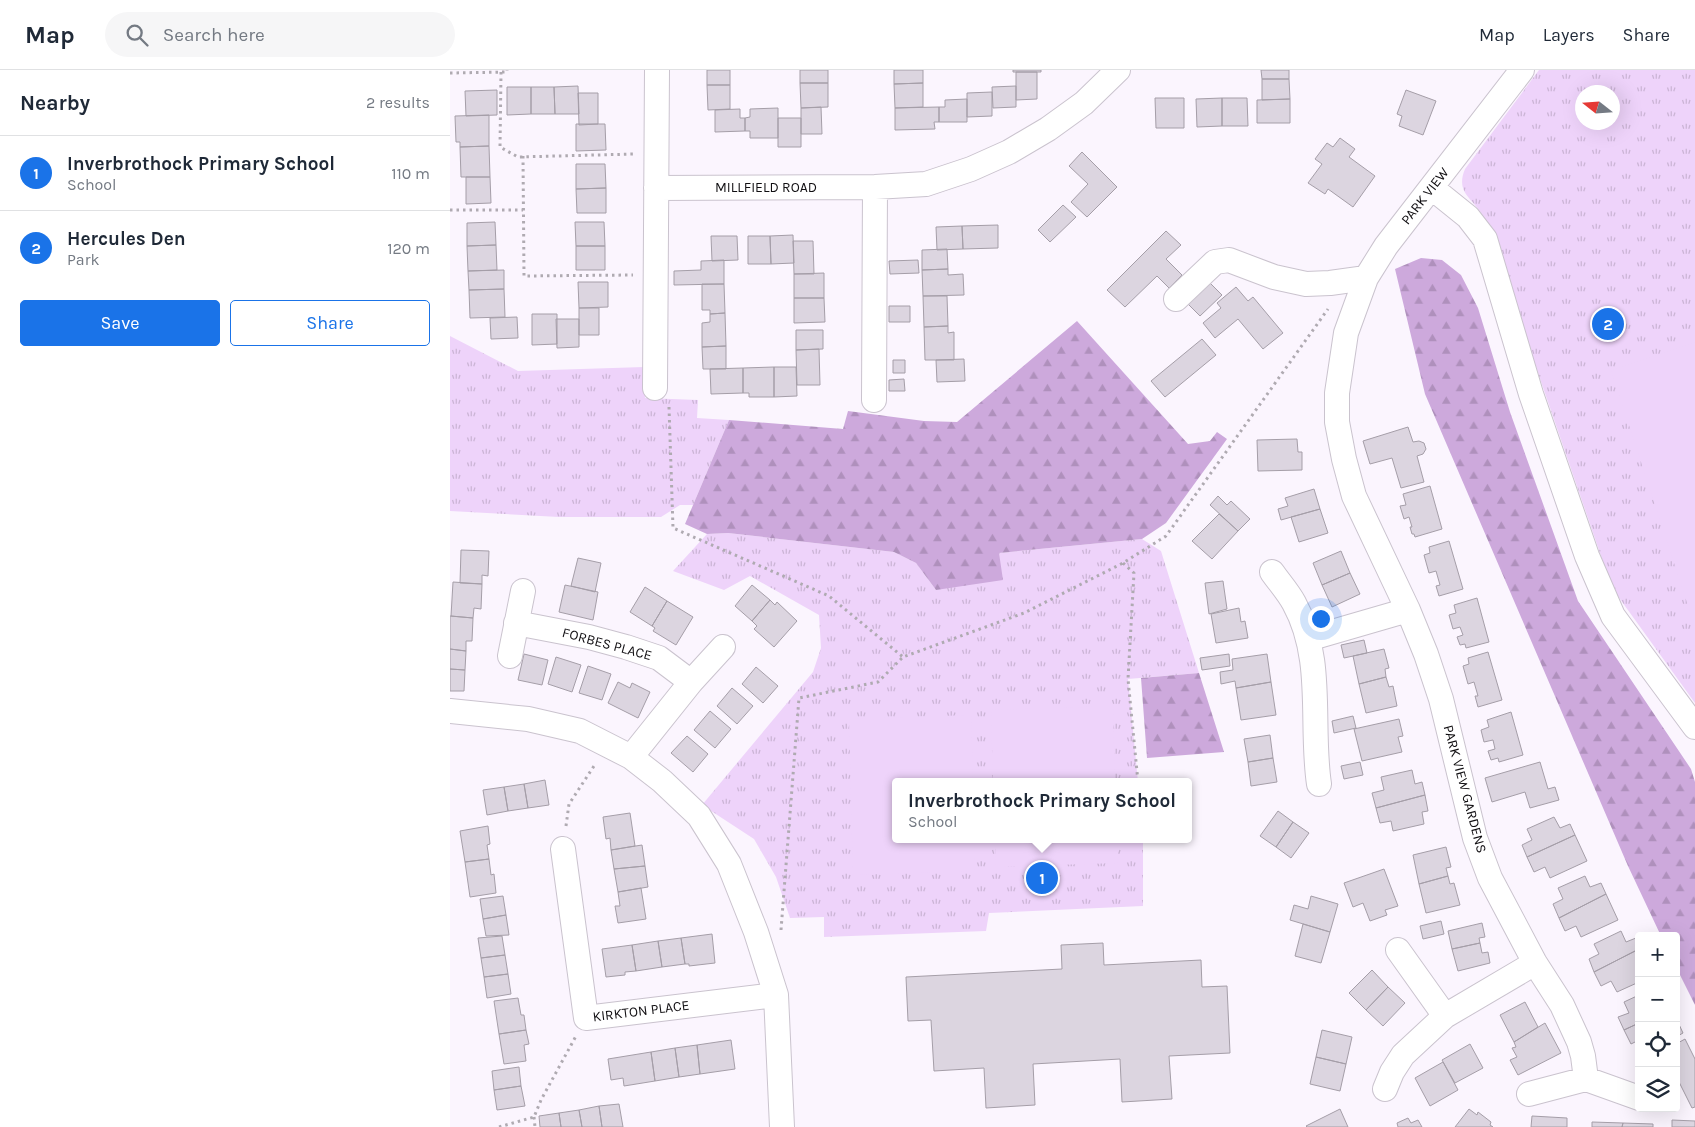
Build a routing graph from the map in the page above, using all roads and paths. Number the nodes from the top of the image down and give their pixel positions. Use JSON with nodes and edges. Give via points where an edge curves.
{"nodes":[{"id":1,"x":507,"y":70,"type":"edge"},
{"id":2,"x":657,"y":70,"type":"edge"},
{"id":3,"x":1118,"y":70,"type":"edge"},
{"id":4,"x":1522,"y":70,"type":"edge"},
{"id":5,"x":501,"y":72,"type":"junction"},
{"id":6,"x":450,"y":73,"type":"edge"},
{"id":7,"x":656,"y":154,"type":"junction"},
{"id":8,"x":523,"y":156,"type":"junction"},
{"id":9,"x":875,"y":187,"type":"junction"},
{"id":10,"x":656,"y":188,"type":"junction"},
{"id":11,"x":1432,"y":188,"type":"junction"},
{"id":12,"x":450,"y":210,"type":"edge"},
{"id":13,"x":524,"y":210,"type":"junction"},
{"id":14,"x":656,"y":274,"type":"junction"},
{"id":15,"x":1366,"y":278,"type":"junction"},
{"id":16,"x":1176,"y":298,"type":"dead end"},
{"id":17,"x":1332,"y":303,"type":"dead end"},
{"id":18,"x":1346,"y":332,"type":"joint"},
{"id":19,"x":655,"y":388,"type":"joint"},
{"id":20,"x":874,"y":400,"type":"dead end"},
{"id":21,"x":1123,"y":563,"type":"junction"},
{"id":22,"x":1272,"y":572,"type":"dead end"},
{"id":23,"x":523,"y":591,"type":"dead end"},
{"id":24,"x":1408,"y":610,"type":"junction"},
{"id":25,"x":516,"y":623,"type":"junction"},
{"id":26,"x":1308,"y":639,"type":"junction"},
{"id":27,"x":722,"y":647,"type":"dead end"},
{"id":28,"x":510,"y":656,"type":"dead end"},
{"id":29,"x":903,"y":657,"type":"junction"},
{"id":30,"x":691,"y":682,"type":"junction"},
{"id":31,"x":450,"y":711,"type":"edge"},
{"id":32,"x":1695,"y":727,"type":"edge"},
{"id":33,"x":608,"y":746,"type":"junction"},
{"id":34,"x":631,"y":757,"type":"junction"},
{"id":35,"x":1138,"y":778,"type":"edge"},
{"id":36,"x":1319,"y":784,"type":"dead end"},
{"id":37,"x":563,"y":849,"type":"joint"},
{"id":38,"x":780,"y":936,"type":"dead end"},
{"id":39,"x":1398,"y":950,"type":"dead end"},
{"id":40,"x":1535,"y":963,"type":"junction"},
{"id":41,"x":776,"y":995,"type":"junction"},
{"id":42,"x":1445,"y":1016,"type":"junction"},
{"id":43,"x":586,"y":1018,"type":"junction"},
{"id":44,"x":1586,"y":1079,"type":"junction"},
{"id":45,"x":1385,"y":1089,"type":"dead end"},
{"id":46,"x":1529,"y":1094,"type":"dead end"},
{"id":47,"x":1635,"y":1097,"type":"edge"},
{"id":48,"x":534,"y":1117,"type":"junction"},
{"id":49,"x":499,"y":1127,"type":"edge"},
{"id":50,"x":535,"y":1127,"type":"edge"},
{"id":51,"x":782,"y":1127,"type":"edge"}],
"edges":[{"from":1,"to":5,"type":"path"},
{"from":2,"to":7,"type":"street"},
{"from":3,"to":9,"type":"street","name":"MILLFIELD ROAD","via":[[1084,103],[1009,152],[926,184]]},
{"from":4,"to":11,"type":"street","name":"PARK VIEW"},
{"from":5,"to":6,"type":"path"},
{"from":5,"to":8,"type":"path","via":[[500,147],[518,157]]},
{"from":7,"to":8,"type":"path"},
{"from":7,"to":10,"type":"street"},
{"from":8,"to":13,"type":"path"},
{"from":9,"to":10,"type":"street","name":"MILLFIELD ROAD"},
{"from":9,"to":20,"type":"street"},
{"from":10,"to":14,"type":"street"},
{"from":11,"to":15,"type":"street","name":"PARK VIEW","via":[[1386,246]]},
{"from":11,"to":32,"type":"street","via":[[1468,217],[1485,239],[1531,394],[1587,556],[1613,616]]},
{"from":12,"to":13,"type":"path"},
{"from":13,"to":14,"type":"path","via":[[524,276]]},
{"from":14,"to":19,"type":"street"},
{"from":15,"to":16,"type":"street","via":[[1306,284],[1274,277],[1229,260],[1216,262]]},
{"from":15,"to":18,"type":"street","name":"PARK VIEW"},
{"from":17,"to":21,"type":"path","via":[[1166,536]]},
{"from":18,"to":24,"type":"street","name":"PARK VIEW GARDENS","via":[[1337,393],[1337,422],[1344,459],[1354,496]]},
{"from":19,"to":29,"type":"path","via":[[669,402],[673,528],[829,596]]},
{"from":21,"to":29,"type":"path","via":[[1024,613]]},
{"from":21,"to":35,"type":"path","via":[[1134,573],[1128,679]]},
{"from":22,"to":26,"type":"street","via":[[1294,604]]},
{"from":23,"to":25,"type":"street"},
{"from":24,"to":26,"type":"street"},
{"from":24,"to":40,"type":"street","name":"PARK VIEW GARDENS","via":[[1441,699],[1478,846],[1490,878]]},
{"from":25,"to":28,"type":"street"},
{"from":25,"to":30,"type":"street","name":"FORBES PLACE","via":[[626,646],[659,658]]},
{"from":26,"to":36,"type":"street","via":[[1316,697]]},
{"from":27,"to":30,"type":"street"},
{"from":29,"to":38,"type":"path","via":[[878,682],[799,698]]},
{"from":30,"to":34,"type":"street"},
{"from":31,"to":33,"type":"street","via":[[528,719],[580,731]]},
{"from":33,"to":34,"type":"street"},
{"from":33,"to":37,"type":"path","via":[[569,804]]},
{"from":34,"to":41,"type":"street","via":[[699,816],[729,864]]},
{"from":37,"to":43,"type":"street","name":"KIRKTON PLACE"},
{"from":39,"to":42,"type":"street"},
{"from":40,"to":42,"type":"street"},
{"from":40,"to":44,"type":"street","name":"PARK VIEW GARDENS","via":[[1562,1005],[1579,1042]]},
{"from":41,"to":43,"type":"street","name":"KIRKTON PLACE"},
{"from":41,"to":51,"type":"street"},
{"from":42,"to":45,"type":"street","via":[[1403,1055]]},
{"from":43,"to":48,"type":"path"},
{"from":44,"to":46,"type":"street"},
{"from":44,"to":47,"type":"street"},
{"from":48,"to":49,"type":"path"},
{"from":48,"to":50,"type":"path"}]}
